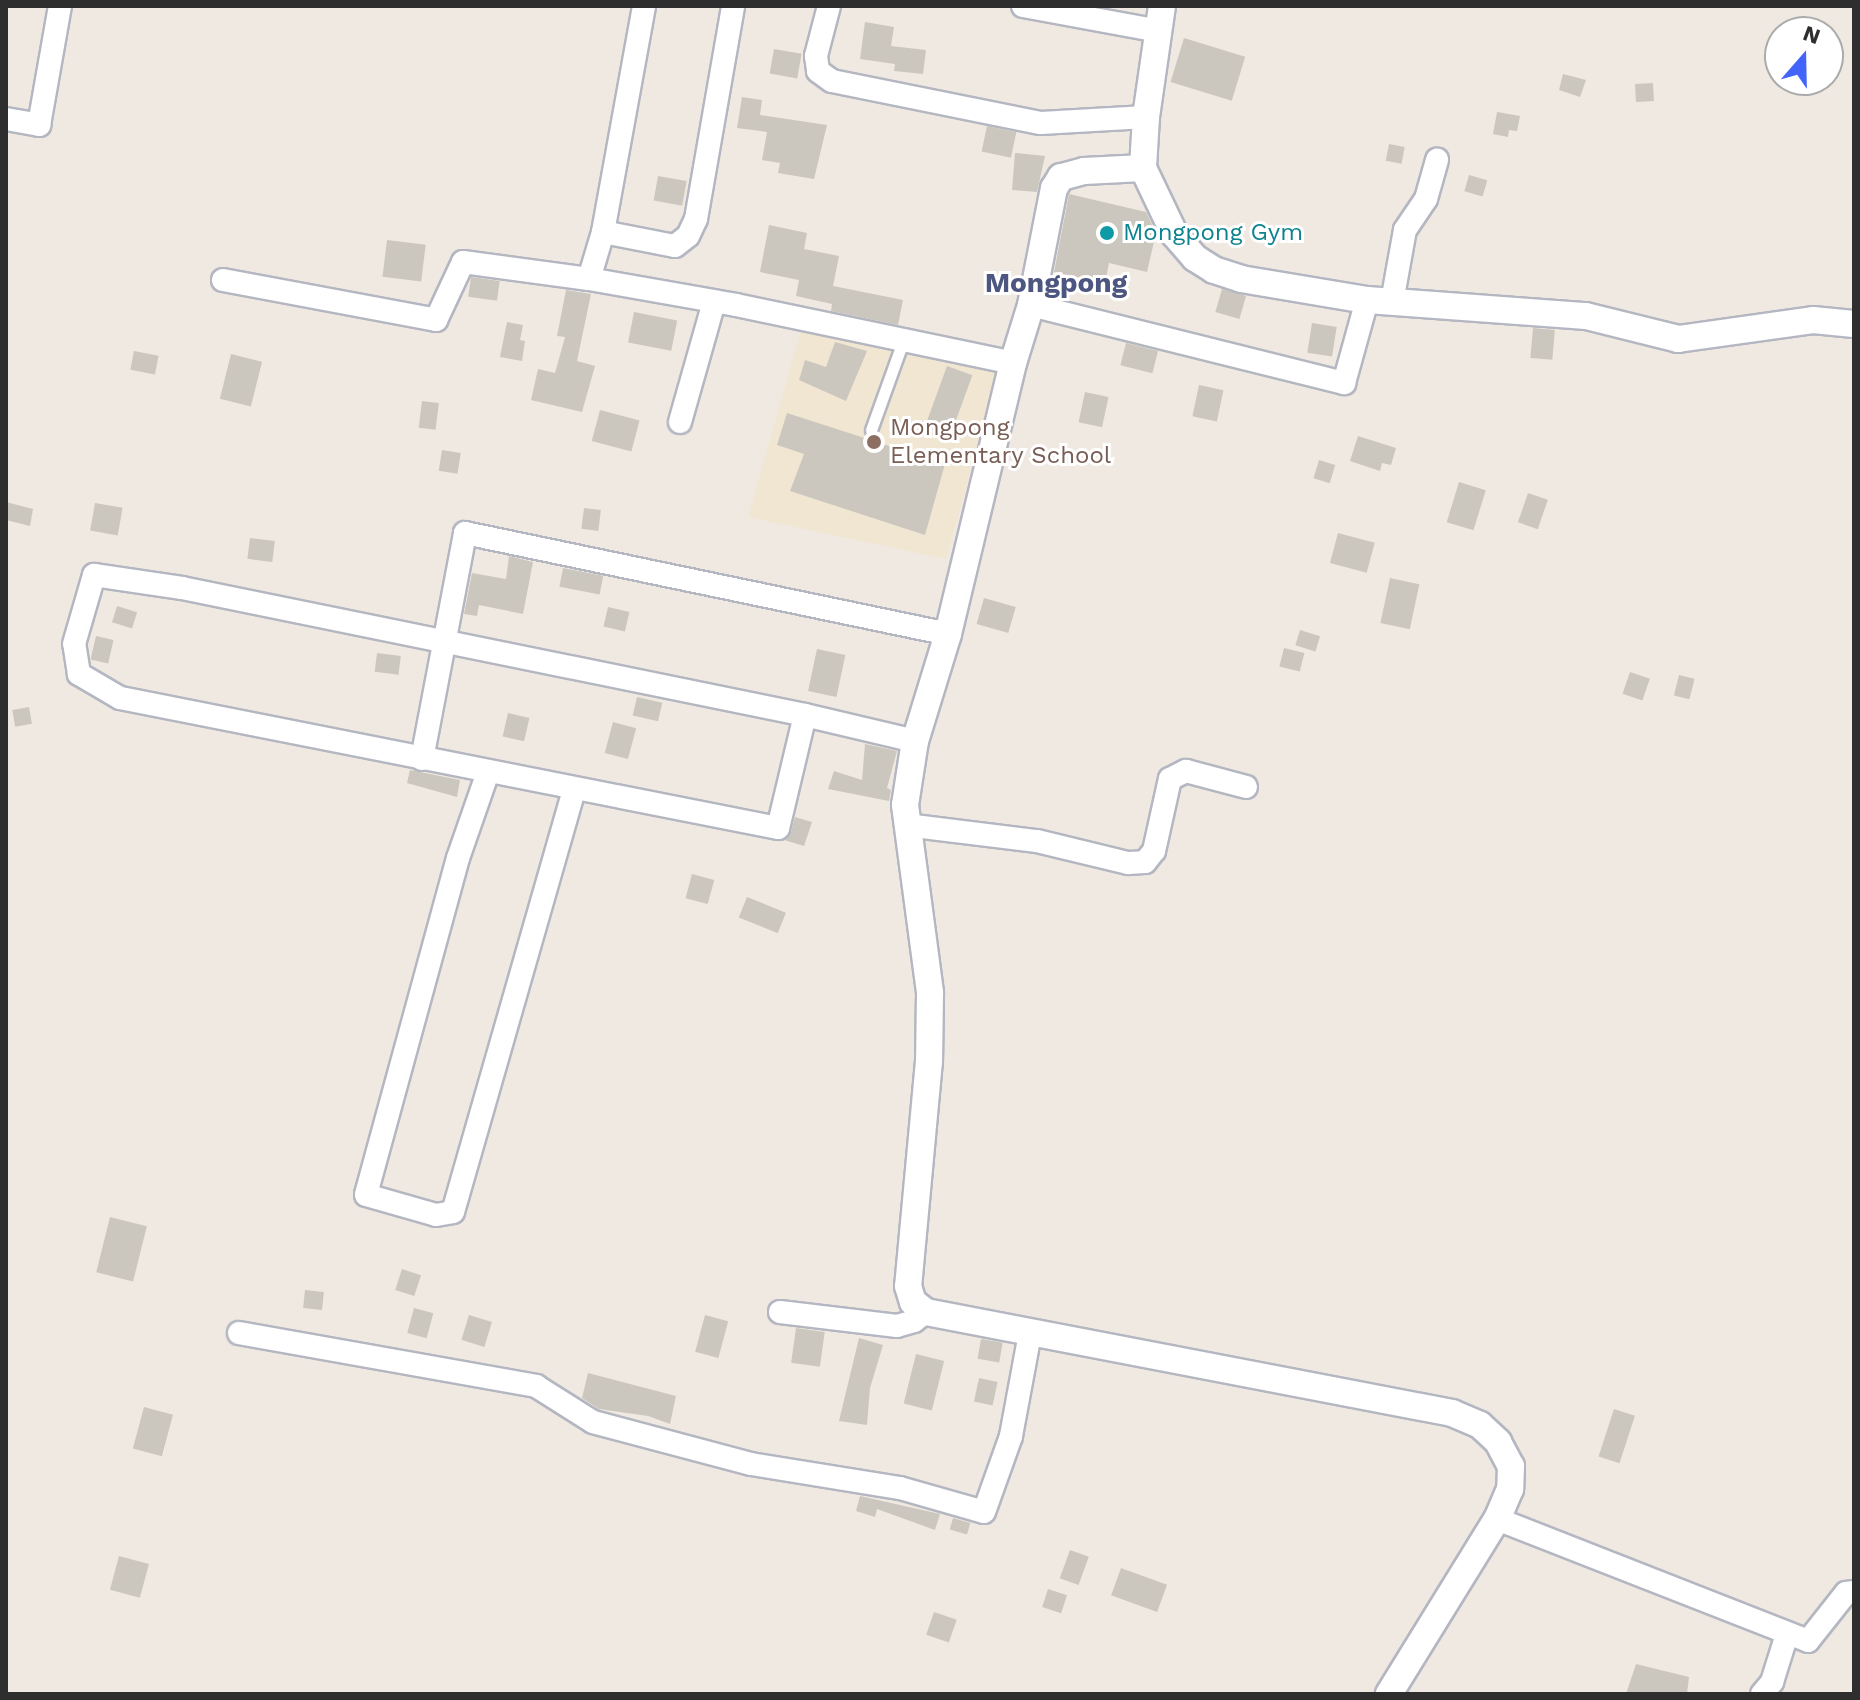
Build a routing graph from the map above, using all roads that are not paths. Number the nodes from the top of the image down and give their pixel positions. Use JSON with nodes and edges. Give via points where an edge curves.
{"nodes":[{"id":1,"x":60,"y":6,"type":"edge"},
{"id":2,"x":644,"y":6,"type":"edge"},
{"id":3,"x":733,"y":6,"type":"edge"},
{"id":4,"x":829,"y":6,"type":"edge"},
{"id":5,"x":1023,"y":6,"type":"edge"},
{"id":6,"x":1160,"y":19,"type":"edge"},
{"id":7,"x":1146,"y":117,"type":"junction"},
{"id":8,"x":6,"y":119,"type":"edge"},
{"id":9,"x":1437,"y":160,"type":"dead end"},
{"id":10,"x":1143,"y":168,"type":"junction"},
{"id":11,"x":603,"y":232,"type":"junction"},
{"id":12,"x":589,"y":279,"type":"junction"},
{"id":13,"x":223,"y":280,"type":"dead end"},
{"id":14,"x":1380,"y":301,"type":"junction"},
{"id":15,"x":714,"y":302,"type":"junction"},
{"id":16,"x":1031,"y":305,"type":"junction"},
{"id":17,"x":1854,"y":324,"type":"edge"},
{"id":18,"x":903,"y":341,"type":"junction"},
{"id":19,"x":1013,"y":363,"type":"junction"},
{"id":20,"x":680,"y":422,"type":"dead end"},
{"id":21,"x":871,"y":430,"type":"dead end"},
{"id":22,"x":948,"y":634,"type":"junction"},
{"id":23,"x":441,"y":643,"type":"junction"},
{"id":24,"x":805,"y":715,"type":"junction"},
{"id":25,"x":915,"y":741,"type":"junction"},
{"id":26,"x":422,"y":759,"type":"junction"},
{"id":27,"x":488,"y":772,"type":"junction"},
{"id":28,"x":1246,"y":787,"type":"dead end"},
{"id":29,"x":574,"y":790,"type":"junction"},
{"id":30,"x":906,"y":825,"type":"junction"},
{"id":31,"x":780,"y":1312,"type":"dead end"},
{"id":32,"x":926,"y":1312,"type":"junction"},
{"id":33,"x":239,"y":1333,"type":"dead end"},
{"id":34,"x":1030,"y":1333,"type":"junction"},
{"id":35,"x":1497,"y":1519,"type":"junction"},
{"id":36,"x":1854,"y":1592,"type":"edge"},
{"id":37,"x":1787,"y":1634,"type":"junction"},
{"id":38,"x":1389,"y":1694,"type":"edge"},
{"id":39,"x":1762,"y":1694,"type":"edge"}],
"edges":[{"from":1,"to":8,"type":"street","via":[[39,125]]},
{"from":2,"to":11,"type":"street"},
{"from":3,"to":11,"type":"street","via":[[696,219],[688,236],[675,246]]},
{"from":4,"to":7,"type":"street","via":[[816,56],[818,71],[832,81],[1041,123]]},
{"from":5,"to":6,"type":"street"},
{"from":6,"to":7,"type":"street"},
{"from":7,"to":10,"type":"street"},
{"from":9,"to":14,"type":"street","via":[[1426,199],[1405,230]]},
{"from":10,"to":14,"type":"street","via":[[1175,235],[1214,270]]},
{"from":10,"to":16,"type":"street","via":[[1061,177],[1054,188]]},
{"from":11,"to":12,"type":"street"},
{"from":12,"to":13,"type":"street","via":[[463,262],[436,320]]},
{"from":12,"to":15,"type":"street"},
{"from":14,"to":16,"type":"street","via":[[1344,383]]},
{"from":14,"to":17,"type":"street","via":[[1586,316],[1678,339],[1813,320]]},
{"from":15,"to":18,"type":"street"},
{"from":15,"to":20,"type":"street"},
{"from":16,"to":19,"type":"street"},
{"from":18,"to":19,"type":"street"},
{"from":18,"to":21,"type":"lane"},
{"from":19,"to":22,"type":"street"},
{"from":22,"to":23,"type":"street","via":[[465,533]]},
{"from":22,"to":25,"type":"street"},
{"from":23,"to":24,"type":"street"},
{"from":23,"to":26,"type":"street"},
{"from":23,"to":26,"type":"street","via":[[182,588],[94,575],[74,644],[79,674],[120,698]]},
{"from":24,"to":25,"type":"street"},
{"from":24,"to":29,"type":"street","via":[[778,828]]},
{"from":25,"to":30,"type":"street"},
{"from":26,"to":27,"type":"street"},
{"from":27,"to":29,"type":"street"},
{"from":27,"to":29,"type":"street","via":[[458,858],[366,1195],[436,1215],[453,1212]]},
{"from":28,"to":30,"type":"street","via":[[1186,771],[1170,779],[1154,851],[1145,862],[1128,863],[1037,841]]},
{"from":30,"to":32,"type":"street","via":[[930,993],[929,1061],[908,1286],[913,1302]]},
{"from":31,"to":32,"type":"street","via":[[897,1326]]},
{"from":32,"to":34,"type":"street"},
{"from":33,"to":34,"type":"street","via":[[536,1386],[593,1422],[751,1464],[900,1488],[984,1512],[1011,1436]]},
{"from":34,"to":35,"type":"street","via":[[1452,1413],[1480,1425],[1498,1442],[1511,1466],[1510,1489]]},
{"from":35,"to":37,"type":"street"},
{"from":35,"to":38,"type":"street"},
{"from":36,"to":37,"type":"street","via":[[1846,1593],[1808,1641]]},
{"from":37,"to":39,"type":"street","via":[[1772,1682]]}]}
